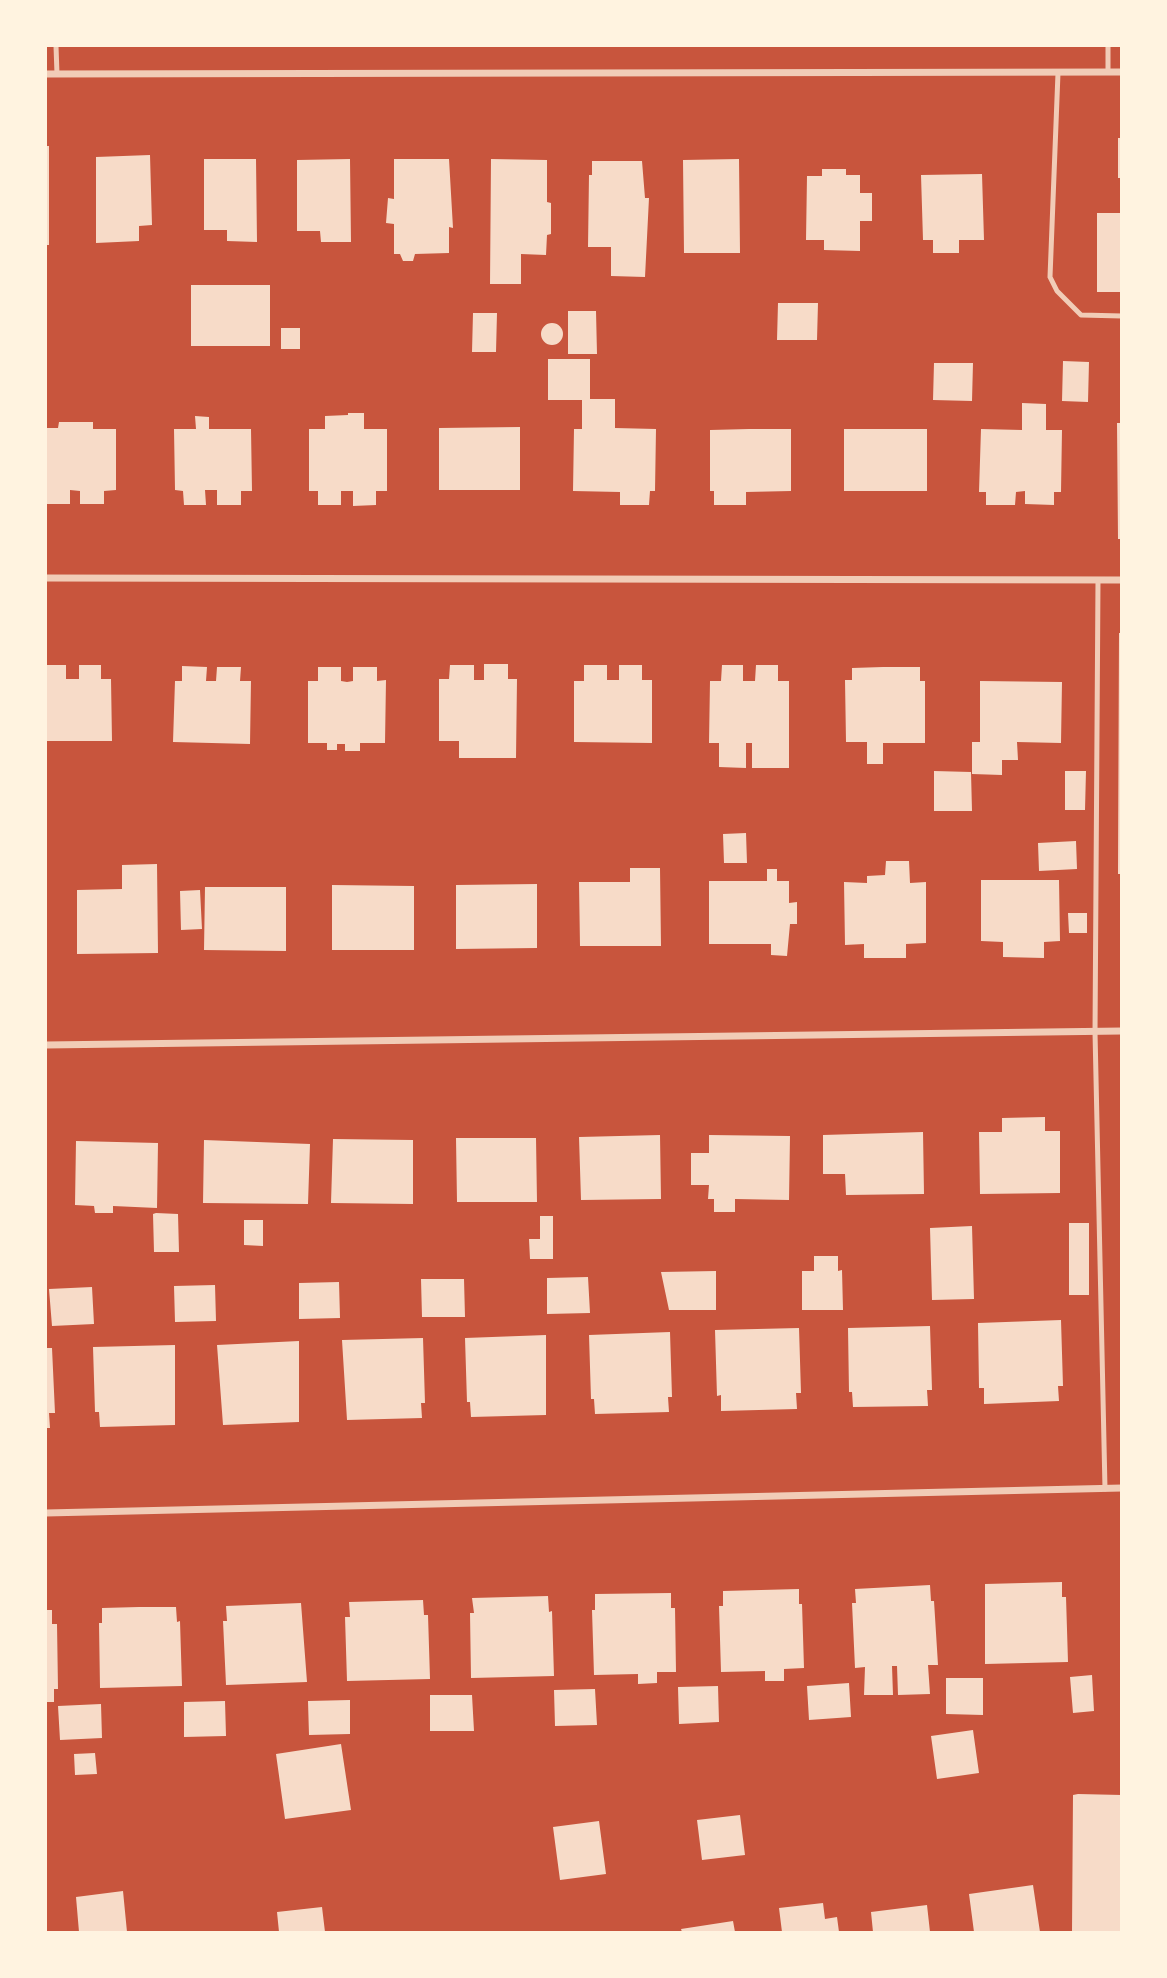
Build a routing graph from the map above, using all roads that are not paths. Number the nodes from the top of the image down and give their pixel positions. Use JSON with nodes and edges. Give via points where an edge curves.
{"nodes":[{"id":1,"x":56,"y":46,"type":"edge"},
{"id":2,"x":1108,"y":46,"type":"edge"},
{"id":3,"x":1108,"y":72,"type":"junction"},
{"id":4,"x":1122,"y":72,"type":"edge"},
{"id":5,"x":1058,"y":73,"type":"junction"},
{"id":6,"x":46,"y":74,"type":"edge"},
{"id":7,"x":57,"y":74,"type":"junction"},
{"id":8,"x":1122,"y":316,"type":"edge"},
{"id":9,"x":46,"y":578,"type":"edge"},
{"id":10,"x":1098,"y":580,"type":"junction"},
{"id":11,"x":1122,"y":580,"type":"edge"},
{"id":12,"x":1122,"y":1031,"type":"edge"},
{"id":13,"x":1095,"y":1032,"type":"junction"},
{"id":14,"x":46,"y":1045,"type":"edge"},
{"id":15,"x":1122,"y":1488,"type":"edge"},
{"id":16,"x":1105,"y":1489,"type":"junction"},
{"id":17,"x":46,"y":1513,"type":"edge"}],
"edges":[{"from":1,"to":7,"type":"lane"},
{"from":2,"to":3,"type":"lane"},
{"from":3,"to":4,"type":"street"},
{"from":3,"to":5,"type":"street"},
{"from":5,"to":7,"type":"street"},
{"from":5,"to":8,"type":"lane","via":[[1051,277],[1057,291],[1081,315]]},
{"from":6,"to":7,"type":"street"},
{"from":9,"to":10,"type":"street"},
{"from":10,"to":11,"type":"street"},
{"from":10,"to":13,"type":"lane"},
{"from":12,"to":13,"type":"street"},
{"from":13,"to":14,"type":"street"},
{"from":13,"to":16,"type":"lane"},
{"from":15,"to":16,"type":"street"},
{"from":16,"to":17,"type":"street"}]}
